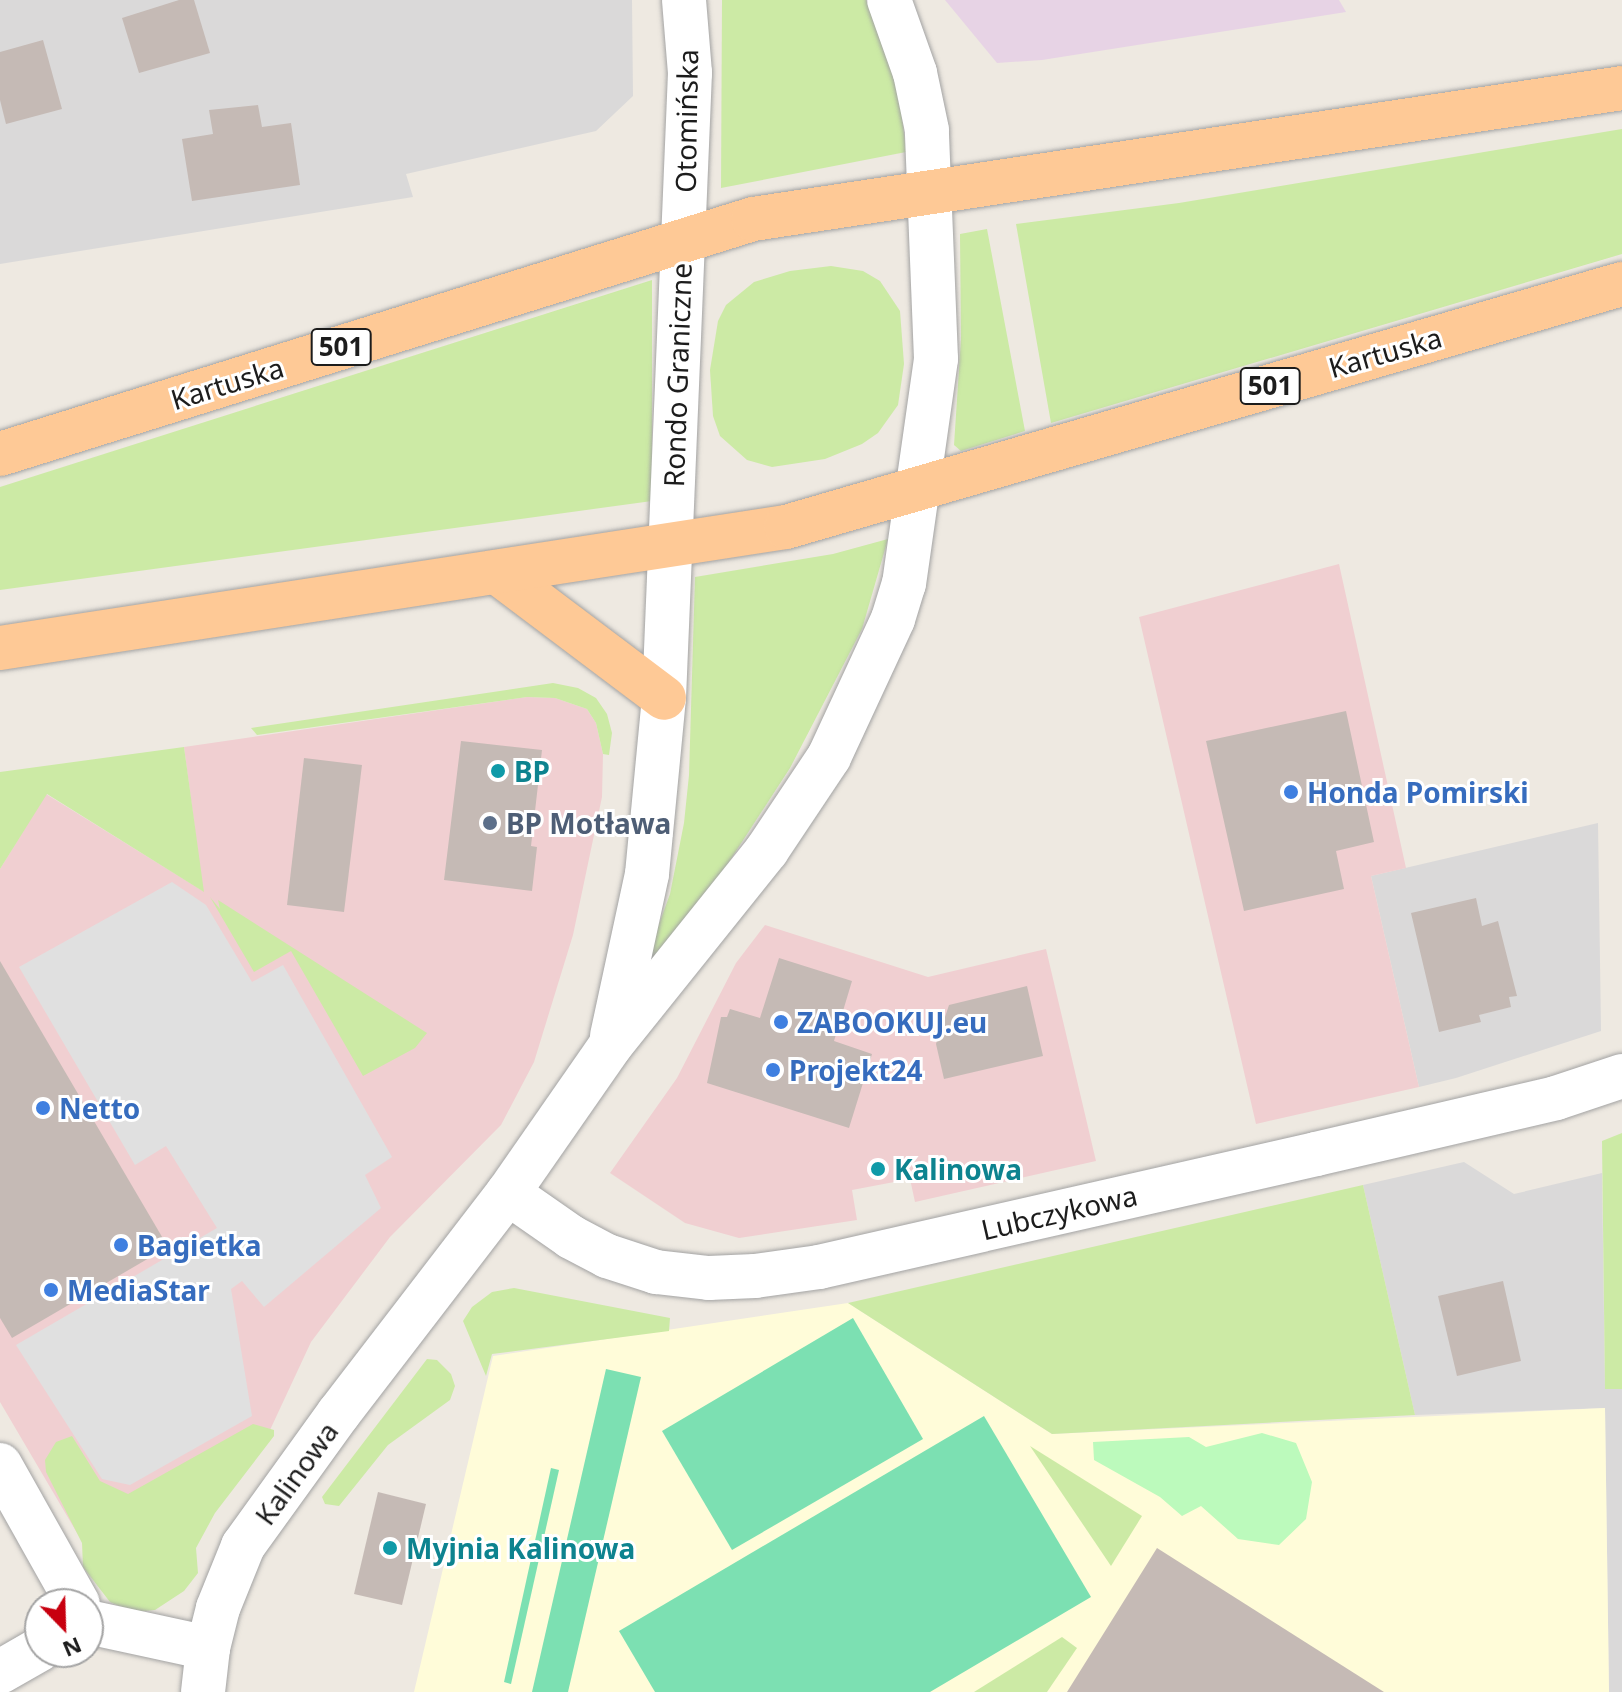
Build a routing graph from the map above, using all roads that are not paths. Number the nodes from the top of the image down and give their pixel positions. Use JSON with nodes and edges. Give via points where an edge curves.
{"nodes":[{"id":1,"x":684,"y":0,"type":"edge"},
{"id":2,"x":889,"y":0,"type":"edge"},
{"id":3,"x":1622,"y":88,"type":"edge"},
{"id":4,"x":931,"y":193,"type":"junction"},
{"id":5,"x":682,"y":242,"type":"junction"},
{"id":6,"x":1622,"y":284,"type":"edge"},
{"id":7,"x":0,"y":454,"type":"edge"},
{"id":8,"x":917,"y":489,"type":"junction"},
{"id":9,"x":670,"y":545,"type":"junction"},
{"id":10,"x":497,"y":572,"type":"junction"},
{"id":11,"x":0,"y":648,"type":"edge"},
{"id":12,"x":664,"y":698,"type":"junction"},
{"id":13,"x":610,"y":1046,"type":"junction"},
{"id":14,"x":1622,"y":1076,"type":"edge"},
{"id":15,"x":508,"y":1193,"type":"junction"},
{"id":16,"x":0,"y":1465,"type":"edge"},
{"id":17,"x":69,"y":1588,"type":"edge"},
{"id":18,"x":104,"y":1625,"type":"edge"},
{"id":19,"x":208,"y":1648,"type":"junction"},
{"id":20,"x":24,"y":1658,"type":"edge"},
{"id":21,"x":0,"y":1672,"type":"edge"},
{"id":22,"x":203,"y":1692,"type":"edge"}],
"edges":[{"from":1,"to":5,"type":"street","name":"Otomińska","via":[[690,73]]},
{"from":2,"to":4,"type":"street","via":[[915,73],[927,130]]},
{"from":3,"to":4,"type":"main road","number":"501"},
{"from":4,"to":5,"type":"main road","name":"Rondo Graniczne","number":"501","via":[[753,219]]},
{"from":4,"to":8,"type":"street","via":[[936,359]]},
{"from":5,"to":7,"type":"main road","name":"Kartuska","number":"501"},
{"from":5,"to":9,"type":"street","name":"Rondo Graniczne"},
{"from":6,"to":8,"type":"main road","name":"Kartuska","number":"501"},
{"from":8,"to":9,"type":"main road","number":"501","via":[[786,527]]},
{"from":8,"to":13,"type":"street","name":"Kalinowa","via":[[904,584],[893,619],[829,757],[767,850]]},
{"from":9,"to":10,"type":"main road","number":"501"},
{"from":9,"to":12,"type":"street","name":"Kalinowa"},
{"from":10,"to":11,"type":"main road","number":"501"},
{"from":10,"to":12,"type":"main road"},
{"from":12,"to":13,"type":"street","name":"Kalinowa","via":[[647,874]]},
{"from":13,"to":15,"type":"street","name":"Kalinowa"},
{"from":14,"to":15,"type":"street","name":"Lubczykowa","via":[[1556,1098],[1376,1140],[819,1267],[755,1276],[656,1272],[607,1256]]},
{"from":15,"to":19,"type":"street","name":"Kalinowa","via":[[243,1546]]},
{"from":16,"to":17,"type":"street"},
{"from":18,"to":19,"type":"street"},
{"from":19,"to":22,"type":"street","name":"Kalinowa"},
{"from":20,"to":21,"type":"street"}]}
